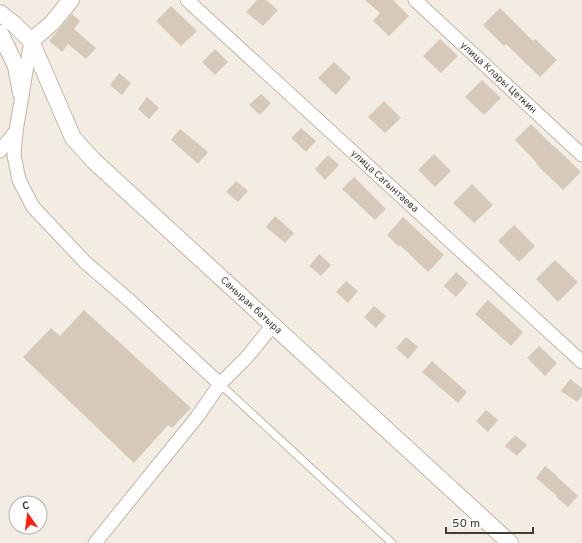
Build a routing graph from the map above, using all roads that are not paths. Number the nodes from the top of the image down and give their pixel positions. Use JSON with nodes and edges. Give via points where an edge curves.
{"nodes":[{"id":1,"x":70,"y":0,"type":"edge"},
{"id":2,"x":187,"y":0,"type":"edge"},
{"id":3,"x":415,"y":0,"type":"edge"},
{"id":4,"x":0,"y":13,"type":"edge"},
{"id":5,"x":0,"y":33,"type":"edge"},
{"id":6,"x":31,"y":40,"type":"junction"},
{"id":7,"x":21,"y":93,"type":"junction"},
{"id":8,"x":16,"y":131,"type":"junction"},
{"id":9,"x":0,"y":151,"type":"edge"},
{"id":10,"x":582,"y":155,"type":"edge"},
{"id":11,"x":273,"y":325,"type":"junction"},
{"id":12,"x":582,"y":362,"type":"edge"},
{"id":13,"x":220,"y":384,"type":"junction"},
{"id":14,"x":95,"y":543,"type":"edge"},
{"id":15,"x":392,"y":543,"type":"edge"},
{"id":16,"x":510,"y":543,"type":"edge"}],
"edges":[{"from":1,"to":6,"type":"street","via":[[52,23]]},
{"from":2,"to":12,"type":"street","name":"улица Сагынтаева"},
{"from":3,"to":10,"type":"street","name":"улица Клары Цеткин"},
{"from":4,"to":6,"type":"street"},
{"from":5,"to":7,"type":"street","via":[[16,66]]},
{"from":6,"to":7,"type":"street"},
{"from":6,"to":11,"type":"street","name":"Санырак батыра","via":[[73,138],[94,161]]},
{"from":7,"to":8,"type":"street"},
{"from":8,"to":9,"type":"street"},
{"from":8,"to":13,"type":"street","via":[[14,155],[19,180],[33,207],[85,262]]},
{"from":11,"to":13,"type":"street","via":[[247,357]]},
{"from":11,"to":16,"type":"street","name":"Санырак батыра"},
{"from":13,"to":14,"type":"street","via":[[197,418]]},
{"from":13,"to":15,"type":"lane"}]}
